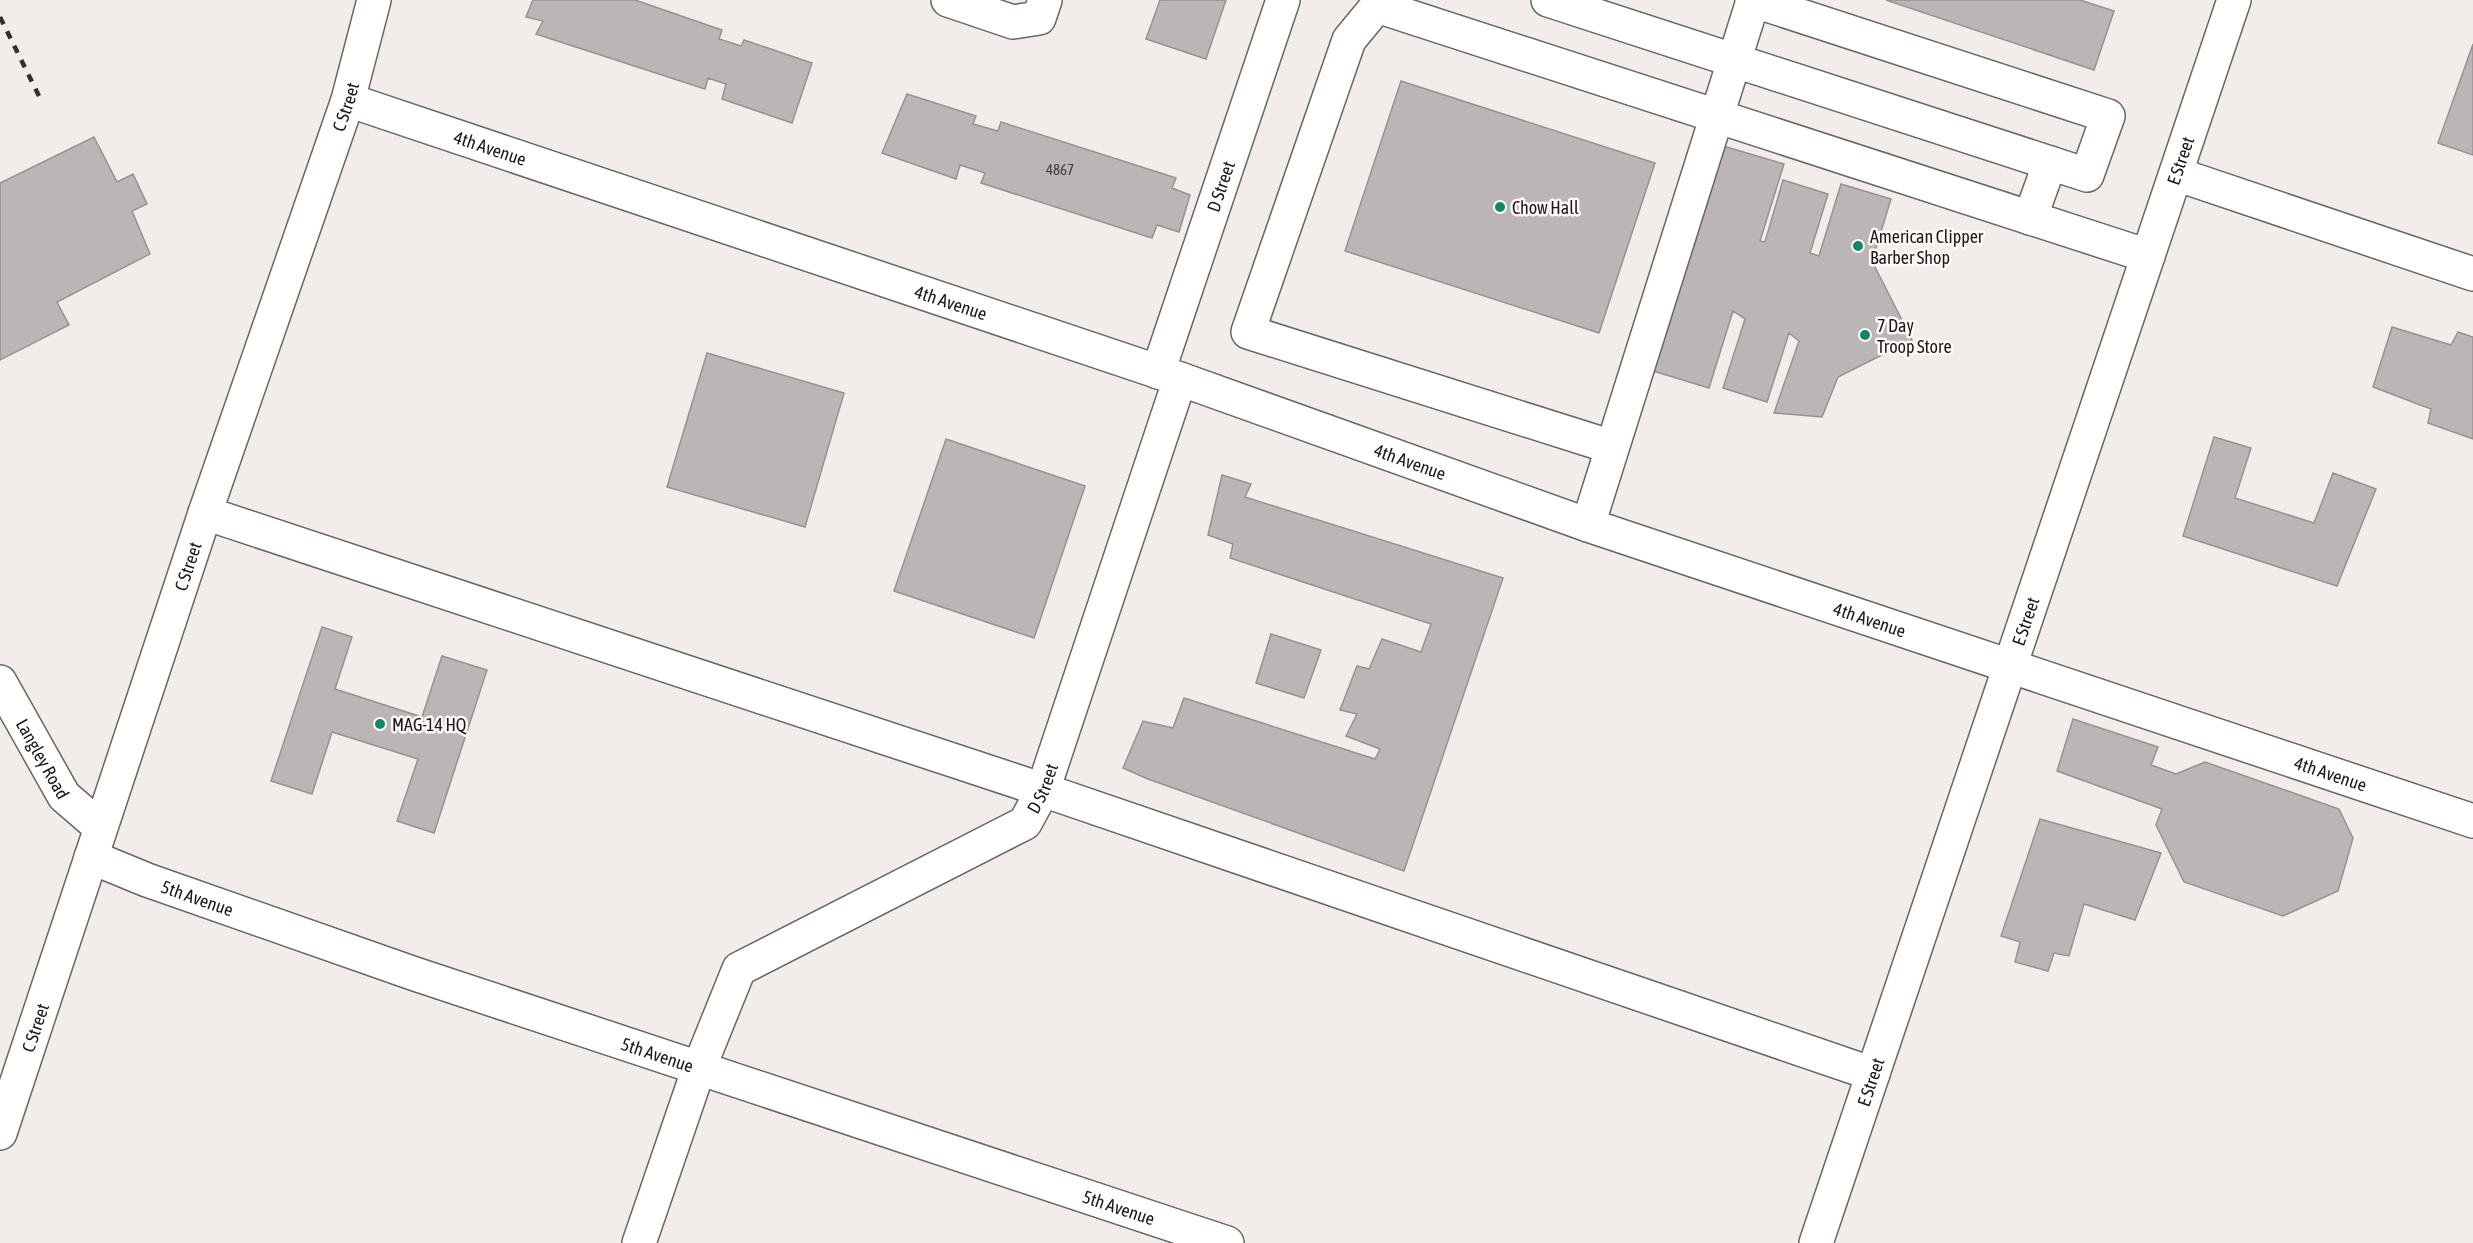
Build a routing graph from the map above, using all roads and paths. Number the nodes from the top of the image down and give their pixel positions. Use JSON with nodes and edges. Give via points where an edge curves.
{"nodes":[{"id":1,"x":374,"y":0,"type":"edge"},
{"id":2,"x":948,"y":0,"type":"edge"},
{"id":3,"x":1045,"y":0,"type":"edge"},
{"id":4,"x":1283,"y":0,"type":"edge"},
{"id":5,"x":1548,"y":0,"type":"edge"},
{"id":6,"x":1753,"y":0,"type":"edge"},
{"id":7,"x":2234,"y":0,"type":"edge"},
{"id":8,"x":1378,"y":3,"type":"edge"},
{"id":9,"x":1735,"y":61,"type":"junction"},
{"id":10,"x":348,"y":100,"type":"junction"},
{"id":11,"x":1717,"y":116,"type":"junction"},
{"id":12,"x":2050,"y":163,"type":"junction"},
{"id":13,"x":2176,"y":174,"type":"junction"},
{"id":14,"x":2030,"y":218,"type":"junction"},
{"id":15,"x":2148,"y":256,"type":"junction"},
{"id":16,"x":2473,"y":274,"type":"edge"},
{"id":17,"x":1169,"y":375,"type":"junction"},
{"id":18,"x":1612,"y":447,"type":"junction"},
{"id":19,"x":205,"y":513,"type":"junction"},
{"id":20,"x":1588,"y":525,"type":"junction"},
{"id":21,"x":2010,"y":667,"type":"junction"},
{"id":22,"x":0,"y":682,"type":"edge"},
{"id":23,"x":1043,"y":790,"type":"junction"},
{"id":24,"x":2473,"y":821,"type":"edge"},
{"id":25,"x":96,"y":842,"type":"junction"},
{"id":26,"x":699,"y":1068,"type":"junction"},
{"id":27,"x":1873,"y":1074,"type":"junction"},
{"id":28,"x":0,"y":1133,"type":"edge"},
{"id":29,"x":639,"y":1243,"type":"edge"},
{"id":30,"x":1227,"y":1243,"type":"edge"},
{"id":31,"x":1816,"y":1243,"type":"edge"}],
"edges":[{"from":1,"to":10,"type":"street","name":"C Street"},
{"from":2,"to":3,"type":"street","via":[[1012,22],[1039,18]]},
{"from":4,"to":17,"type":"street","name":"D Street"},
{"from":5,"to":9,"type":"street"},
{"from":6,"to":9,"type":"street"},
{"from":6,"to":12,"type":"street","via":[[2108,116],[2087,175]]},
{"from":7,"to":13,"type":"street","name":"E Street"},
{"from":8,"to":11,"type":"street"},
{"from":8,"to":18,"type":"street","via":[[1349,40],[1248,332]]},
{"from":9,"to":11,"type":"street"},
{"from":9,"to":12,"type":"street"},
{"from":10,"to":17,"type":"street","name":"4th Avenue"},
{"from":10,"to":19,"type":"street","name":"C Street"},
{"from":11,"to":14,"type":"street"},
{"from":11,"to":18,"type":"street"},
{"from":12,"to":14,"type":"street"},
{"from":13,"to":15,"type":"street","name":"E Street"},
{"from":13,"to":16,"type":"street"},
{"from":14,"to":15,"type":"street"},
{"from":15,"to":21,"type":"street","name":"E Street"},
{"from":17,"to":20,"type":"street","name":"4th Avenue"},
{"from":17,"to":23,"type":"street","name":"D Street"},
{"from":18,"to":20,"type":"street"},
{"from":19,"to":23,"type":"street"},
{"from":19,"to":25,"type":"street","name":"C Street"},
{"from":20,"to":21,"type":"street","name":"4th Avenue"},
{"from":21,"to":24,"type":"street","name":"4th Avenue"},
{"from":21,"to":27,"type":"street","name":"E Street"},
{"from":22,"to":25,"type":"street","name":"Langley Road","via":[[64,796]]},
{"from":23,"to":26,"type":"street","name":"D Street","via":[[1025,823],[739,969]]},
{"from":23,"to":27,"type":"street"},
{"from":25,"to":26,"type":"street","name":"5th Avenue","via":[[159,884]]},
{"from":25,"to":28,"type":"street","name":"C Street"},
{"from":26,"to":29,"type":"street","name":"D Street"},
{"from":26,"to":30,"type":"street","name":"5th Avenue"},
{"from":27,"to":31,"type":"street","name":"E Street"}]}
